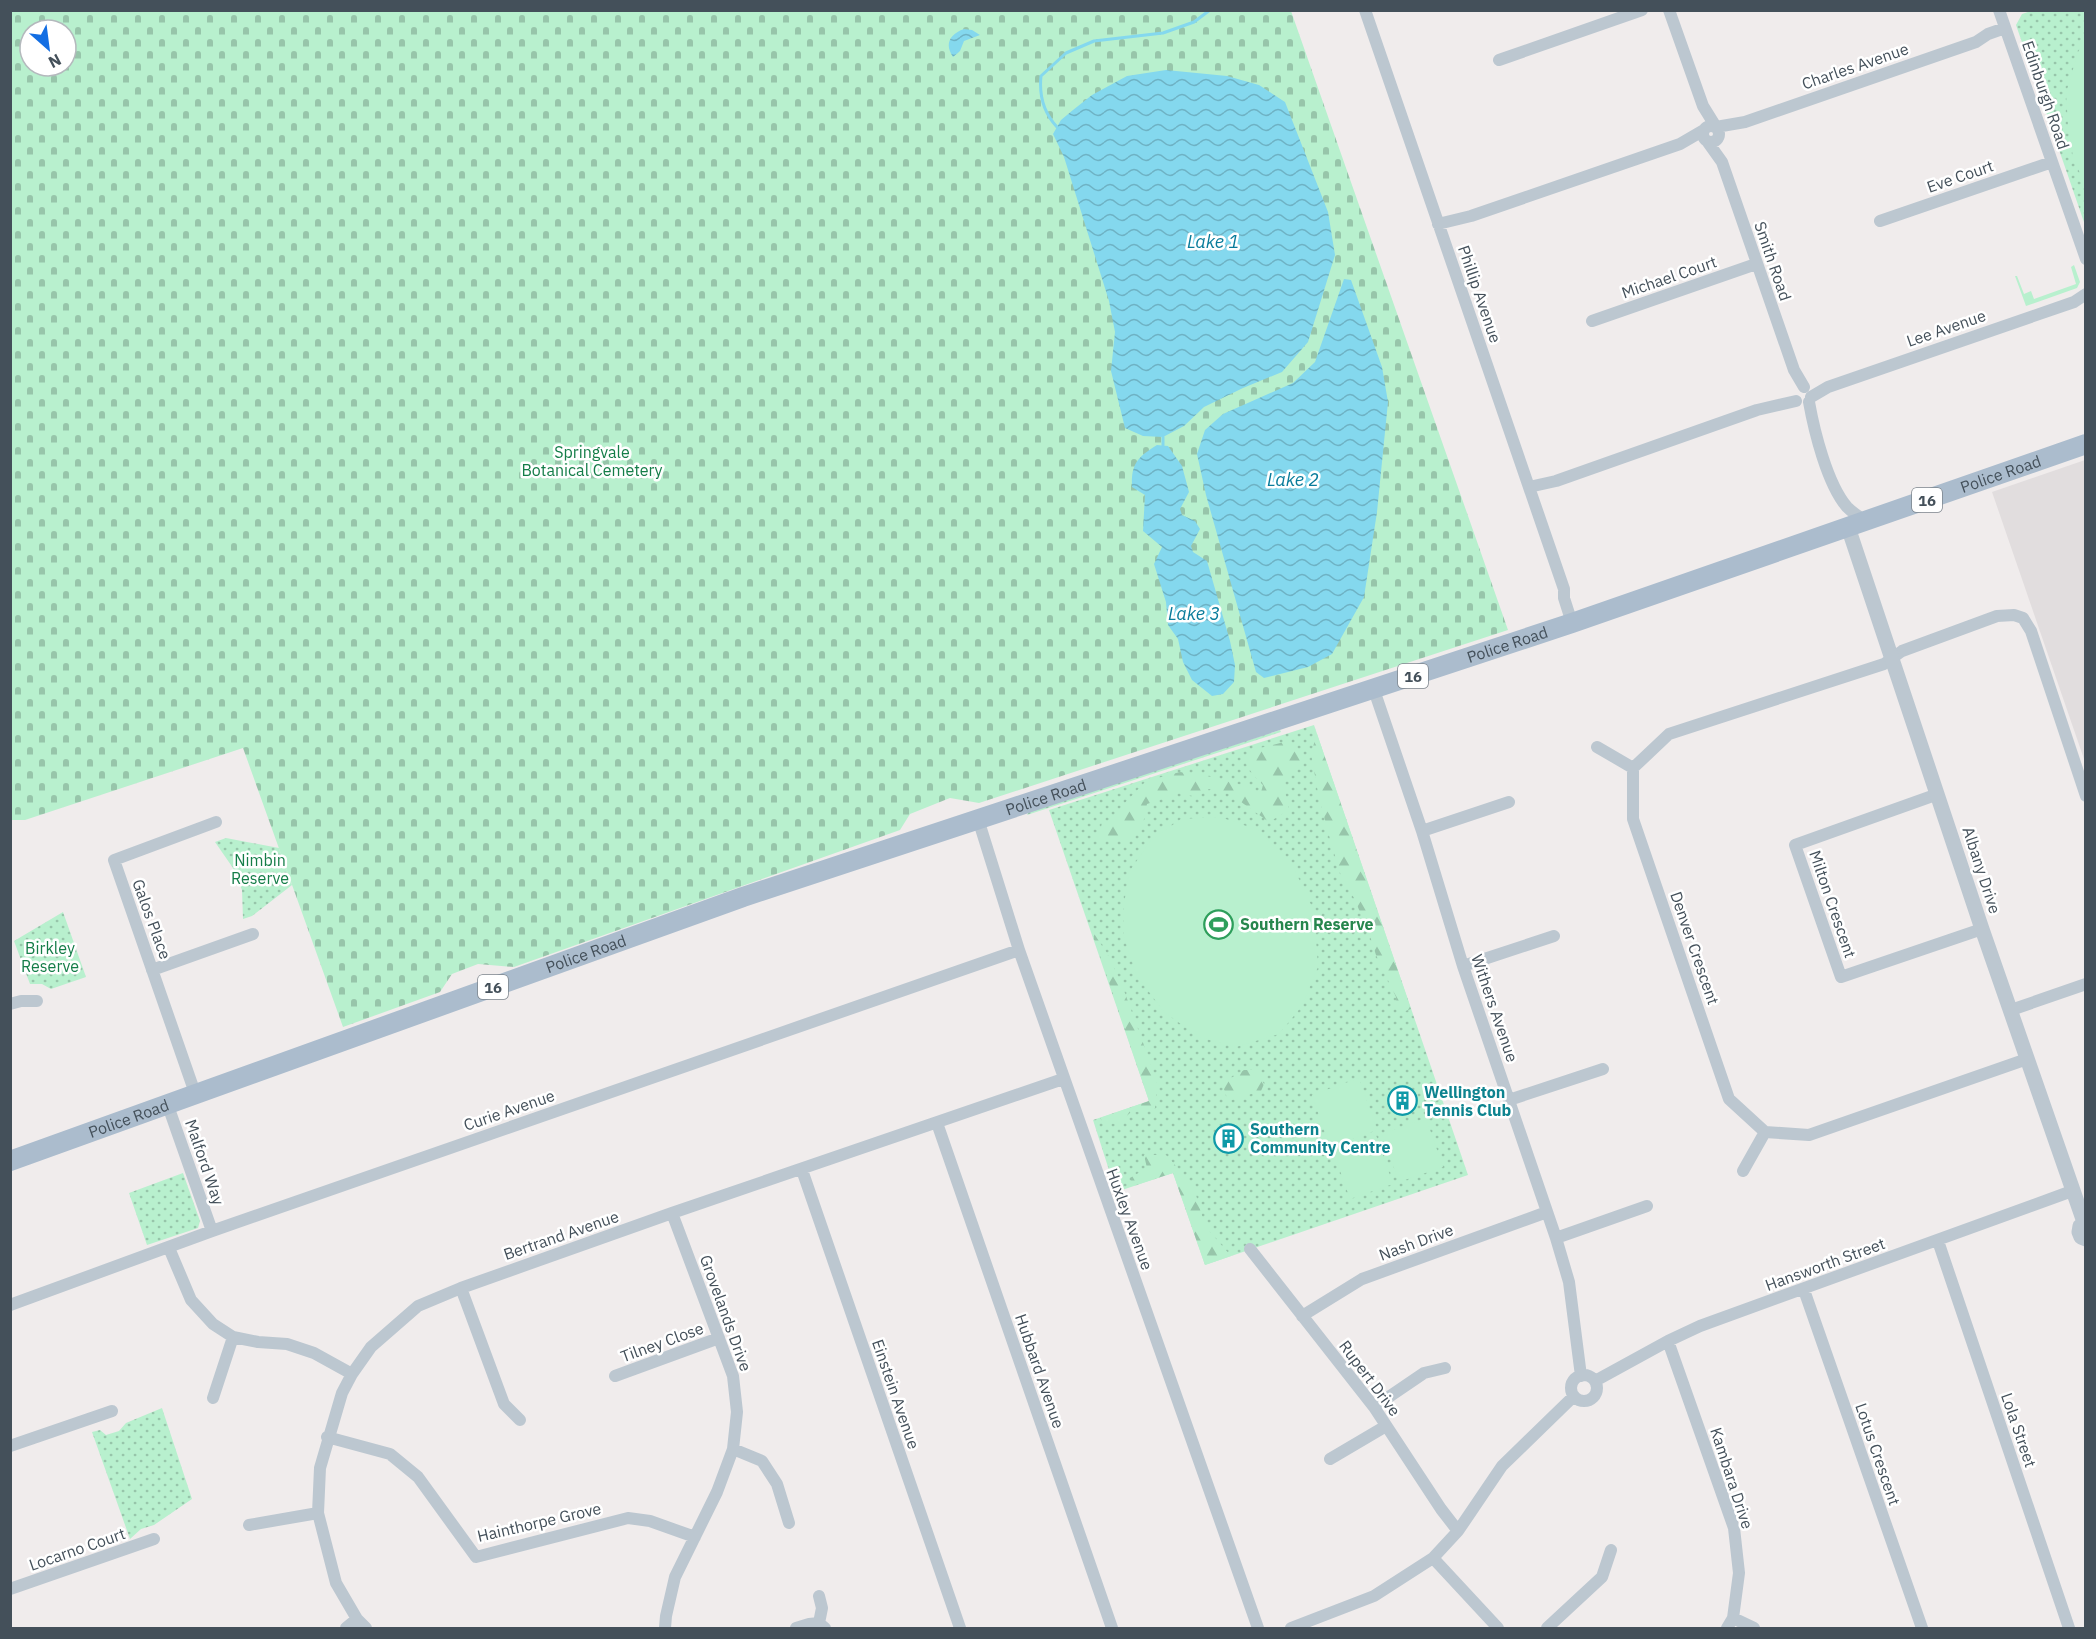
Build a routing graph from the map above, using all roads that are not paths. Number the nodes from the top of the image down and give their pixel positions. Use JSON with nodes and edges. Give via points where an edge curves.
{"nodes":[{"id":1,"x":1365,"y":10,"type":"edge"},
{"id":2,"x":1642,"y":10,"type":"edge"},
{"id":3,"x":1669,"y":10,"type":"edge"},
{"id":4,"x":1999,"y":10,"type":"edge"},
{"id":5,"x":2006,"y":32,"type":"junction"},
{"id":6,"x":1498,"y":60,"type":"dead end"},
{"id":7,"x":1712,"y":134,"type":"junction"},
{"id":8,"x":2052,"y":162,"type":"junction"},
{"id":9,"x":1880,"y":221,"type":"dead end"},
{"id":10,"x":1440,"y":228,"type":"junction"},
{"id":11,"x":2085,"y":259,"type":"edge"},
{"id":12,"x":1756,"y":264,"type":"junction"},
{"id":13,"x":2085,"y":294,"type":"edge"},
{"id":14,"x":2080,"y":301,"type":"edge"},
{"id":15,"x":1592,"y":321,"type":"dead end"},
{"id":16,"x":1802,"y":396,"type":"junction"},
{"id":17,"x":2085,"y":444,"type":"edge"},
{"id":18,"x":1831,"y":478,"type":"junction"},
{"id":19,"x":1530,"y":490,"type":"junction"},
{"id":20,"x":1853,"y":525,"type":"junction"},
{"id":21,"x":1576,"y":622,"type":"junction"},
{"id":22,"x":1891,"y":659,"type":"junction"},
{"id":23,"x":1374,"y":690,"type":"junction"},
{"id":24,"x":1598,"y":747,"type":"dead end"},
{"id":25,"x":1633,"y":768,"type":"junction"},
{"id":26,"x":1938,"y":794,"type":"junction"},
{"id":27,"x":2085,"y":796,"type":"edge"},
{"id":28,"x":1509,"y":802,"type":"dead end"},
{"id":29,"x":978,"y":819,"type":"junction"},
{"id":30,"x":216,"y":822,"type":"dead end"},
{"id":31,"x":1422,"y":831,"type":"junction"},
{"id":32,"x":1982,"y":929,"type":"junction"},
{"id":33,"x":253,"y":934,"type":"dead end"},
{"id":34,"x":1554,"y":936,"type":"dead end"},
{"id":35,"x":1018,"y":950,"type":"junction"},
{"id":36,"x":1463,"y":966,"type":"junction"},
{"id":37,"x":152,"y":970,"type":"junction"},
{"id":38,"x":2085,"y":984,"type":"edge"},
{"id":39,"x":37,"y":1001,"type":"dead end"},
{"id":40,"x":10,"y":1004,"type":"edge"},
{"id":41,"x":2011,"y":1010,"type":"junction"},
{"id":42,"x":2027,"y":1059,"type":"junction"},
{"id":43,"x":1604,"y":1069,"type":"dead end"},
{"id":44,"x":1063,"y":1079,"type":"junction"},
{"id":45,"x":195,"y":1093,"type":"junction"},
{"id":46,"x":1509,"y":1100,"type":"junction"},
{"id":47,"x":167,"y":1103,"type":"junction"},
{"id":48,"x":938,"y":1123,"type":"junction"},
{"id":49,"x":1765,"y":1132,"type":"junction"},
{"id":50,"x":10,"y":1161,"type":"edge"},
{"id":51,"x":802,"y":1170,"type":"junction"},
{"id":52,"x":1743,"y":1170,"type":"dead end"},
{"id":53,"x":2072,"y":1191,"type":"junction"},
{"id":54,"x":1647,"y":1206,"type":"dead end"},
{"id":55,"x":1547,"y":1212,"type":"junction"},
{"id":56,"x":672,"y":1214,"type":"junction"},
{"id":57,"x":2085,"y":1222,"type":"edge"},
{"id":58,"x":212,"y":1231,"type":"junction"},
{"id":59,"x":1556,"y":1238,"type":"junction"},
{"id":60,"x":2085,"y":1239,"type":"edge"},
{"id":61,"x":1938,"y":1241,"type":"junction"},
{"id":62,"x":170,"y":1248,"type":"junction"},
{"id":63,"x":1250,"y":1250,"type":"dead end"},
{"id":64,"x":461,"y":1288,"type":"junction"},
{"id":65,"x":1804,"y":1290,"type":"junction"},
{"id":66,"x":10,"y":1305,"type":"edge"},
{"id":67,"x":1302,"y":1317,"type":"junction"},
{"id":68,"x":233,"y":1337,"type":"junction"},
{"id":69,"x":719,"y":1338,"type":"junction"},
{"id":70,"x":1668,"y":1341,"type":"junction"},
{"id":71,"x":1445,"y":1368,"type":"dead end"},
{"id":72,"x":352,"y":1374,"type":"junction"},
{"id":73,"x":615,"y":1376,"type":"dead end"},
{"id":74,"x":1581,"y":1376,"type":"junction"},
{"id":75,"x":1595,"y":1381,"type":"junction"},
{"id":76,"x":1574,"y":1396,"type":"junction"},
{"id":77,"x":213,"y":1398,"type":"dead end"},
{"id":78,"x":1374,"y":1407,"type":"junction"},
{"id":79,"x":112,"y":1411,"type":"dead end"},
{"id":80,"x":520,"y":1420,"type":"dead end"},
{"id":81,"x":1386,"y":1426,"type":"junction"},
{"id":82,"x":327,"y":1437,"type":"junction"},
{"id":83,"x":10,"y":1446,"type":"edge"},
{"id":84,"x":733,"y":1449,"type":"junction"},
{"id":85,"x":1330,"y":1460,"type":"dead end"},
{"id":86,"x":318,"y":1513,"type":"junction"},
{"id":87,"x":789,"y":1523,"type":"dead end"},
{"id":88,"x":249,"y":1525,"type":"dead end"},
{"id":89,"x":1458,"y":1531,"type":"junction"},
{"id":90,"x":695,"y":1537,"type":"junction"},
{"id":91,"x":154,"y":1539,"type":"dead end"},
{"id":92,"x":1611,"y":1550,"type":"dead end"},
{"id":93,"x":1433,"y":1558,"type":"junction"},
{"id":94,"x":10,"y":1589,"type":"edge"},
{"id":95,"x":819,"y":1596,"type":"dead end"},
{"id":96,"x":1730,"y":1623,"type":"edge"},
{"id":97,"x":362,"y":1624,"type":"edge"},
{"id":98,"x":822,"y":1626,"type":"edge"},
{"id":99,"x":1257,"y":1628,"type":"edge"},
{"id":100,"x":346,"y":1629,"type":"edge"},
{"id":101,"x":665,"y":1629,"type":"edge"},
{"id":102,"x":796,"y":1629,"type":"edge"},
{"id":103,"x":960,"y":1629,"type":"edge"},
{"id":104,"x":1112,"y":1629,"type":"edge"},
{"id":105,"x":1268,"y":1629,"type":"edge"},
{"id":106,"x":1291,"y":1629,"type":"edge"},
{"id":107,"x":1498,"y":1629,"type":"edge"},
{"id":108,"x":1547,"y":1629,"type":"edge"},
{"id":109,"x":1754,"y":1629,"type":"edge"},
{"id":110,"x":1922,"y":1629,"type":"edge"},
{"id":111,"x":2069,"y":1629,"type":"edge"}],
"edges":[{"from":1,"to":10,"type":"street","name":"Phillip Avenue"},
{"from":2,"to":6,"type":"street"},
{"from":3,"to":7,"type":"street"},
{"from":4,"to":5,"type":"street","name":"Edinburgh Road"},
{"from":5,"to":7,"type":"street","name":"Charles Avenue","via":[[1988,34],[1976,42]]},
{"from":5,"to":8,"type":"street","name":"Edinburgh Road"},
{"from":7,"to":10,"type":"street","name":"Charles Avenue"},
{"from":7,"to":12,"type":"street","name":"Smith Road"},
{"from":8,"to":9,"type":"street","name":"Eve Court"},
{"from":8,"to":11,"type":"street","name":"Edinburgh Road"},
{"from":10,"to":19,"type":"street","name":"Phillip Avenue"},
{"from":12,"to":15,"type":"street","name":"Michael Court"},
{"from":12,"to":16,"type":"street","name":"Smith Road"},
{"from":13,"to":14,"type":"street","name":"Lee Avenue"},
{"from":14,"to":16,"type":"street","name":"Lee Avenue"},
{"from":16,"to":18,"type":"street","name":"Smith Road"},
{"from":16,"to":19,"type":"street","name":"Lee Avenue"},
{"from":17,"to":20,"type":"main road","name":"Police Road","number":"16"},
{"from":18,"to":20,"type":"street","name":"Smith Road"},
{"from":18,"to":20,"type":"street","name":"Smith Road","via":[[1831,487]]},
{"from":19,"to":21,"type":"street","name":"Phillip Avenue"},
{"from":20,"to":21,"type":"main road","name":"Police Road","number":"16"},
{"from":20,"to":22,"type":"street","name":"Albany Drive"},
{"from":21,"to":23,"type":"main road","name":"Police Road","number":"16"},
{"from":22,"to":25,"type":"street","via":[[1669,734]]},
{"from":22,"to":26,"type":"street","name":"Albany Drive"},
{"from":22,"to":27,"type":"street","via":[[1902,651],[1997,616],[2023,618],[2031,631]]},
{"from":23,"to":29,"type":"main road","name":"Police Road","number":"16"},
{"from":23,"to":31,"type":"street","name":"Withers Avenue"},
{"from":24,"to":25,"type":"street"},
{"from":25,"to":49,"type":"street","name":"Denver Crescent","via":[[1633,819],[1730,1099]]},
{"from":26,"to":32,"type":"street","name":"Albany Drive"},
{"from":26,"to":32,"type":"street","name":"Milton Crescent","via":[[1795,845],[1841,977]]},
{"from":28,"to":31,"type":"street"},
{"from":29,"to":35,"type":"street","name":"Huxley Avenue"},
{"from":29,"to":45,"type":"main road","name":"Police Road","number":"16","via":[[743,897]]},
{"from":30,"to":37,"type":"street","name":"Galos Place","via":[[114,860]]},
{"from":31,"to":36,"type":"street","name":"Withers Avenue"},
{"from":32,"to":41,"type":"street","name":"Albany Drive"},
{"from":33,"to":37,"type":"street"},
{"from":34,"to":36,"type":"street"},
{"from":35,"to":44,"type":"street","name":"Huxley Avenue"},
{"from":35,"to":58,"type":"street","name":"Curie Avenue"},
{"from":36,"to":46,"type":"street","name":"Withers Avenue"},
{"from":37,"to":45,"type":"street","name":"Galos Place"},
{"from":38,"to":41,"type":"street"},
{"from":39,"to":40,"type":"street"},
{"from":41,"to":42,"type":"street","name":"Albany Drive"},
{"from":42,"to":49,"type":"street","via":[[1809,1135]]},
{"from":42,"to":53,"type":"street","name":"Albany Drive"},
{"from":43,"to":46,"type":"street"},
{"from":44,"to":48,"type":"street","name":"Bertrand Avenue"},
{"from":44,"to":99,"type":"street","name":"Huxley Avenue"},
{"from":45,"to":47,"type":"main road","name":"Police Road","number":"16"},
{"from":46,"to":55,"type":"street","name":"Withers Avenue"},
{"from":47,"to":50,"type":"main road","name":"Police Road","number":"16"},
{"from":47,"to":58,"type":"street","name":"Malford Way"},
{"from":48,"to":51,"type":"street","name":"Bertrand Avenue"},
{"from":48,"to":104,"type":"street","name":"Hubbard Avenue"},
{"from":49,"to":52,"type":"street"},
{"from":51,"to":56,"type":"street","name":"Bertrand Avenue"},
{"from":51,"to":103,"type":"street","name":"Einstein Avenue"},
{"from":53,"to":57,"type":"street","name":"Albany Drive"},
{"from":53,"to":61,"type":"street","name":"Hansworth Street"},
{"from":54,"to":59,"type":"street"},
{"from":55,"to":59,"type":"street","name":"Withers Avenue"},
{"from":55,"to":67,"type":"street","name":"Nash Drive","via":[[1362,1279]]},
{"from":56,"to":64,"type":"street","name":"Bertrand Avenue"},
{"from":56,"to":69,"type":"street","name":"Grovelands Drive"},
{"from":57,"to":60,"type":"street","name":"Albany Drive","via":[[2079,1232]]},
{"from":58,"to":62,"type":"street","name":"Curie Avenue"},
{"from":59,"to":74,"type":"street","name":"Withers Avenue","via":[[1569,1282]]},
{"from":61,"to":65,"type":"street","name":"Hansworth Street"},
{"from":61,"to":111,"type":"street","name":"Lola Street"},
{"from":62,"to":66,"type":"street","name":"Curie Avenue"},
{"from":62,"to":68,"type":"street","via":[[191,1300],[213,1324]]},
{"from":63,"to":67,"type":"street","name":"Rupert Drive"},
{"from":64,"to":72,"type":"street","name":"Bertrand Avenue","via":[[418,1306],[371,1347]]},
{"from":64,"to":80,"type":"street","via":[[504,1404]]},
{"from":65,"to":70,"type":"street","name":"Hansworth Street"},
{"from":65,"to":110,"type":"street","name":"Lotus Crescent"},
{"from":67,"to":78,"type":"street","name":"Rupert Drive"},
{"from":68,"to":72,"type":"street","via":[[287,1344],[314,1353]]},
{"from":68,"to":77,"type":"street"},
{"from":69,"to":73,"type":"street","name":"Tilney Close"},
{"from":69,"to":84,"type":"street","name":"Grovelands Drive","via":[[733,1376],[737,1412]]},
{"from":70,"to":75,"type":"street","name":"Hansworth Street"},
{"from":70,"to":96,"type":"street","name":"Kambara Drive","via":[[1734,1528],[1739,1573]]},
{"from":71,"to":78,"type":"street","via":[[1424,1372]]},
{"from":72,"to":82,"type":"street","name":"Bertrand Avenue"},
{"from":74,"to":75,"type":"street"},
{"from":74,"to":76,"type":"street","via":[[1572,1383]]},
{"from":75,"to":76,"type":"street","via":[[1597,1390],[1592,1399],[1583,1402]]},
{"from":76,"to":89,"type":"street","via":[[1502,1466]]},
{"from":78,"to":81,"type":"street","name":"Rupert Drive"},
{"from":79,"to":83,"type":"street"},
{"from":81,"to":85,"type":"street"},
{"from":81,"to":89,"type":"street","name":"Rupert Drive"},
{"from":82,"to":86,"type":"street","name":"Bertrand Avenue","via":[[320,1468]]},
{"from":82,"to":90,"type":"street","name":"Hainthorpe Grove","via":[[390,1454],[418,1477],[476,1557],[627,1518],[650,1521]]},
{"from":84,"to":87,"type":"street","via":[[762,1461],[777,1484]]},
{"from":84,"to":90,"type":"street","name":"Grovelands Drive"},
{"from":86,"to":88,"type":"street"},
{"from":86,"to":97,"type":"street","name":"Bertrand Avenue","via":[[336,1583]]},
{"from":89,"to":93,"type":"street"},
{"from":90,"to":101,"type":"street","name":"Grovelands Drive","via":[[675,1577]]},
{"from":91,"to":94,"type":"street","name":"Locarno Court"},
{"from":92,"to":108,"type":"street","via":[[1602,1576]]},
{"from":93,"to":106,"type":"street","via":[[1374,1596]]},
{"from":93,"to":107,"type":"street"},
{"from":95,"to":98,"type":"street"},
{"from":96,"to":109,"type":"street"},
{"from":97,"to":100,"type":"street"},
{"from":98,"to":102,"type":"street","via":[[809,1624]]},
{"from":99,"to":105,"type":"street"}]}
